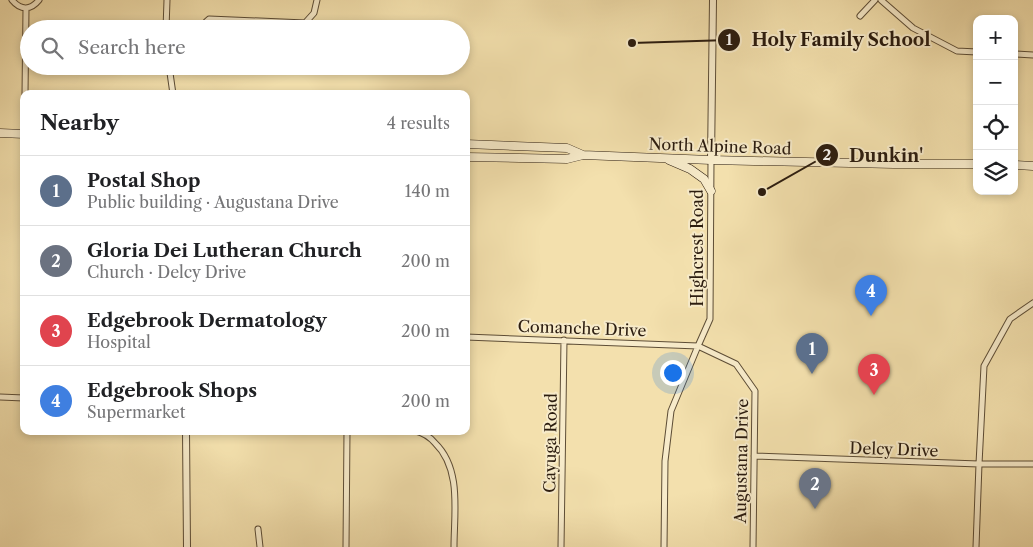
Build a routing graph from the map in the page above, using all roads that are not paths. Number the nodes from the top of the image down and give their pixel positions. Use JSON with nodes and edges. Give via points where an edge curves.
{"nodes":[{"id":1,"x":12,"y":0,"type":"edge"},
{"id":2,"x":39,"y":0,"type":"edge"},
{"id":3,"x":167,"y":0,"type":"edge"},
{"id":4,"x":317,"y":0,"type":"edge"},
{"id":5,"x":713,"y":0,"type":"edge"},
{"id":6,"x":875,"y":0,"type":"edge"},
{"id":7,"x":881,"y":0,"type":"edge"},
{"id":8,"x":26,"y":9,"type":"junction"},
{"id":9,"x":860,"y":16,"type":"dead end"},
{"id":10,"x":26,"y":20,"type":"edge"},
{"id":11,"x":166,"y":20,"type":"edge"},
{"id":12,"x":208,"y":20,"type":"edge"},
{"id":13,"x":223,"y":20,"type":"edge"},
{"id":14,"x":309,"y":20,"type":"edge"},
{"id":15,"x":973,"y":52,"type":"edge"},
{"id":16,"x":1018,"y":54,"type":"edge"},
{"id":17,"x":1033,"y":55,"type":"edge"},
{"id":18,"x":25,"y":75,"type":"edge"},
{"id":19,"x":170,"y":75,"type":"edge"},
{"id":20,"x":25,"y":90,"type":"edge"},
{"id":21,"x":172,"y":90,"type":"edge"},
{"id":22,"x":0,"y":133,"type":"edge"},
{"id":23,"x":20,"y":134,"type":"edge"},
{"id":24,"x":470,"y":144,"type":"edge"},
{"id":25,"x":583,"y":155,"type":"junction"},
{"id":26,"x":470,"y":157,"type":"edge"},
{"id":27,"x":665,"y":158,"type":"junction"},
{"id":28,"x":711,"y":160,"type":"junction"},
{"id":29,"x":973,"y":164,"type":"edge"},
{"id":30,"x":1018,"y":165,"type":"edge"},
{"id":31,"x":1033,"y":166,"type":"edge"},
{"id":32,"x":711,"y":191,"type":"junction"},
{"id":33,"x":1033,"y":304,"type":"edge"},
{"id":34,"x":470,"y":337,"type":"edge"},
{"id":35,"x":564,"y":340,"type":"junction"},
{"id":36,"x":698,"y":346,"type":"junction"},
{"id":37,"x":0,"y":397,"type":"edge"},
{"id":38,"x":20,"y":398,"type":"edge"},
{"id":39,"x":186,"y":435,"type":"edge"},
{"id":40,"x":347,"y":435,"type":"edge"},
{"id":41,"x":425,"y":435,"type":"edge"},
{"id":42,"x":754,"y":456,"type":"junction"},
{"id":43,"x":978,"y":464,"type":"junction"},
{"id":44,"x":1033,"y":464,"type":"edge"},
{"id":45,"x":258,"y":529,"type":"dead end"},
{"id":46,"x":187,"y":547,"type":"edge"},
{"id":47,"x":260,"y":547,"type":"edge"},
{"id":48,"x":346,"y":547,"type":"edge"},
{"id":49,"x":454,"y":547,"type":"edge"},
{"id":50,"x":561,"y":547,"type":"edge"},
{"id":51,"x":664,"y":547,"type":"edge"},
{"id":52,"x":753,"y":547,"type":"edge"},
{"id":53,"x":976,"y":547,"type":"edge"}],
"edges":[{"from":1,"to":8,"type":"street"},
{"from":2,"to":8,"type":"street"},
{"from":3,"to":11,"type":"street"},
{"from":4,"to":14,"type":"street"},
{"from":5,"to":28,"type":"street","name":"Highcrest Road"},
{"from":6,"to":9,"type":"street"},
{"from":7,"to":15,"type":"street","via":[[913,28],[957,51]]},
{"from":8,"to":10,"type":"street"},
{"from":12,"to":13,"type":"street"},
{"from":16,"to":17,"type":"street"},
{"from":18,"to":20,"type":"street"},
{"from":19,"to":21,"type":"street"},
{"from":22,"to":23,"type":"main road"},
{"from":24,"to":25,"type":"main road","name":"North Alpine Road","via":[[567,148]]},
{"from":25,"to":26,"type":"main road","name":"North Alpine Road","via":[[567,159]]},
{"from":25,"to":27,"type":"main road","name":"North Alpine Road"},
{"from":27,"to":28,"type":"main road","name":"North Alpine Road"},
{"from":27,"to":32,"type":"main road","via":[[704,179]]},
{"from":28,"to":29,"type":"main road","name":"North Alpine Road"},
{"from":28,"to":32,"type":"street","name":"Highcrest Road"},
{"from":30,"to":31,"type":"main road"},
{"from":32,"to":36,"type":"street","name":"Highcrest Road","via":[[710,319]]},
{"from":33,"to":43,"type":"street","via":[[1010,319],[984,366]]},
{"from":34,"to":35,"type":"street","name":"Comanche Drive"},
{"from":35,"to":36,"type":"street","name":"Comanche Drive"},
{"from":35,"to":50,"type":"street","name":"Cayuga Road"},
{"from":36,"to":42,"type":"street","name":"Augustana Drive","via":[[736,364],[755,390]]},
{"from":36,"to":51,"type":"street","name":"Highcrest Road","via":[[671,411],[665,461]]},
{"from":37,"to":38,"type":"street"},
{"from":39,"to":46,"type":"street"},
{"from":40,"to":48,"type":"street"},
{"from":41,"to":49,"type":"street","via":[[440,448],[452,473],[455,490]]},
{"from":42,"to":43,"type":"street","name":"Delcy Drive"},
{"from":42,"to":52,"type":"street","name":"Augustana Drive"},
{"from":43,"to":44,"type":"street","name":"Delcy Drive"},
{"from":43,"to":53,"type":"street"},
{"from":45,"to":47,"type":"street"}]}
